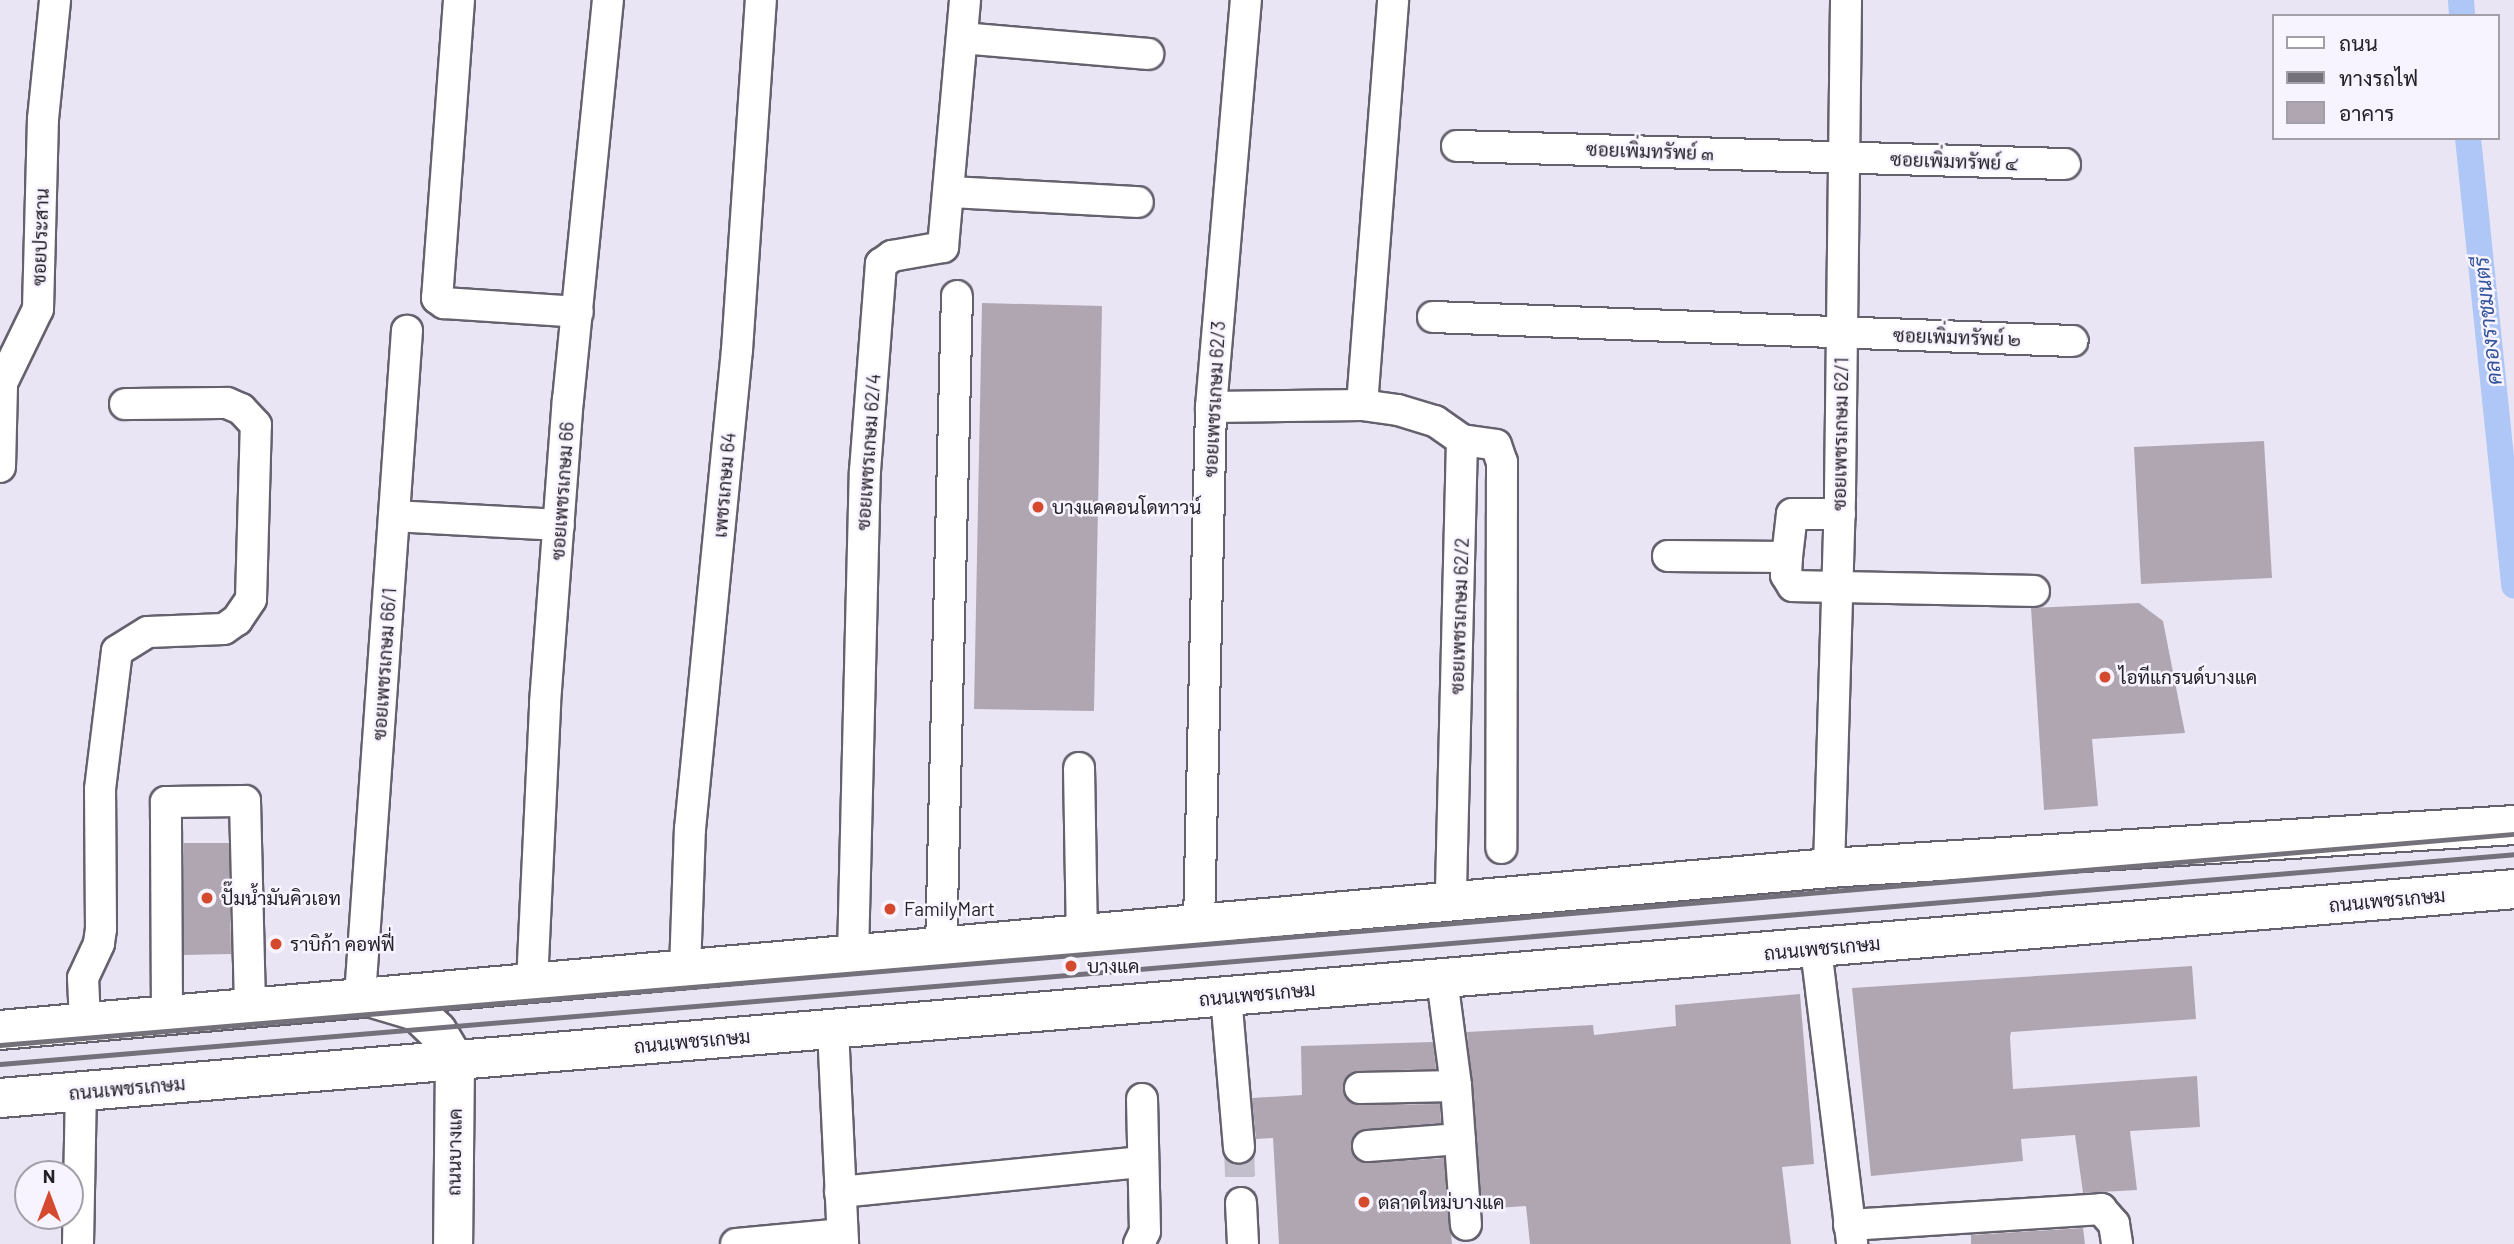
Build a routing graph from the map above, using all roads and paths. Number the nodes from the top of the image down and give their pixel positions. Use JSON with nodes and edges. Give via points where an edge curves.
{"nodes":[{"id":1,"x":55,"y":0,"type":"edge"},
{"id":2,"x":459,"y":0,"type":"edge"},
{"id":3,"x":608,"y":0,"type":"edge"},
{"id":4,"x":761,"y":0,"type":"edge"},
{"id":5,"x":965,"y":0,"type":"edge"},
{"id":6,"x":1246,"y":0,"type":"edge"},
{"id":7,"x":1393,"y":0,"type":"edge"},
{"id":8,"x":1846,"y":0,"type":"edge"},
{"id":9,"x":962,"y":38,"type":"junction"},
{"id":10,"x":1148,"y":54,"type":"dead end"},
{"id":11,"x":1457,"y":146,"type":"dead end"},
{"id":12,"x":1844,"y":157,"type":"junction"},
{"id":13,"x":2065,"y":164,"type":"dead end"},
{"id":14,"x":952,"y":192,"type":"junction"},
{"id":15,"x":1138,"y":202,"type":"dead end"},
{"id":16,"x":957,"y":296,"type":"dead end"},
{"id":17,"x":578,"y":312,"type":"junction"},
{"id":18,"x":1433,"y":317,"type":"dead end"},
{"id":19,"x":407,"y":331,"type":"dead end"},
{"id":20,"x":1842,"y":333,"type":"junction"},
{"id":21,"x":2073,"y":341,"type":"dead end"},
{"id":22,"x":125,"y":404,"type":"dead end"},
{"id":23,"x":1362,"y":405,"type":"junction"},
{"id":24,"x":1211,"y":407,"type":"junction"},
{"id":25,"x":1462,"y":440,"type":"junction"},
{"id":26,"x":0,"y":467,"type":"edge"},
{"id":27,"x":1502,"y":513,"type":"junction"},
{"id":28,"x":1840,"y":513,"type":"junction"},
{"id":29,"x":1463,"y":515,"type":"junction"},
{"id":30,"x":394,"y":516,"type":"junction"},
{"id":31,"x":559,"y":525,"type":"junction"},
{"id":32,"x":1668,"y":556,"type":"dead end"},
{"id":33,"x":1787,"y":557,"type":"junction"},
{"id":34,"x":1837,"y":589,"type":"junction"},
{"id":35,"x":2034,"y":591,"type":"dead end"},
{"id":36,"x":1502,"y":603,"type":"junction"},
{"id":37,"x":1459,"y":604,"type":"junction"},
{"id":38,"x":1079,"y":768,"type":"dead end"},
{"id":39,"x":2514,"y":825,"type":"edge"},
{"id":40,"x":1501,"y":848,"type":"dead end"},
{"id":41,"x":1829,"y":868,"type":"junction"},
{"id":42,"x":2514,"y":889,"type":"edge"},
{"id":43,"x":1451,"y":900,"type":"junction"},
{"id":44,"x":1199,"y":925,"type":"junction"},
{"id":45,"x":1082,"y":936,"type":"junction"},
{"id":46,"x":941,"y":949,"type":"junction"},
{"id":47,"x":1816,"y":949,"type":"junction"},
{"id":48,"x":853,"y":956,"type":"junction"},
{"id":49,"x":685,"y":970,"type":"junction"},
{"id":50,"x":1442,"y":979,"type":"junction"},
{"id":51,"x":532,"y":983,"type":"junction"},
{"id":52,"x":360,"y":996,"type":"junction"},
{"id":53,"x":1226,"y":996,"type":"junction"},
{"id":54,"x":250,"y":1006,"type":"junction"},
{"id":55,"x":167,"y":1015,"type":"junction"},
{"id":56,"x":85,"y":1022,"type":"junction"},
{"id":57,"x":833,"y":1029,"type":"junction"},
{"id":58,"x":0,"y":1030,"type":"edge"},
{"id":59,"x":455,"y":1060,"type":"junction"},
{"id":60,"x":1456,"y":1086,"type":"junction"},
{"id":61,"x":1360,"y":1088,"type":"dead end"},
{"id":62,"x":80,"y":1091,"type":"junction"},
{"id":63,"x":0,"y":1098,"type":"edge"},
{"id":64,"x":1142,"y":1099,"type":"dead end"},
{"id":65,"x":1460,"y":1139,"type":"junction"},
{"id":66,"x":1368,"y":1146,"type":"dead end"},
{"id":67,"x":1238,"y":1147,"type":"tunnel mouth"},
{"id":68,"x":1143,"y":1162,"type":"junction"},
{"id":69,"x":839,"y":1192,"type":"junction"},
{"id":70,"x":1241,"y":1203,"type":"tunnel mouth"},
{"id":71,"x":1466,"y":1225,"type":"dead end"},
{"id":72,"x":1850,"y":1234,"type":"edge"},
{"id":73,"x":842,"y":1239,"type":"edge"},
{"id":74,"x":78,"y":1244,"type":"edge"},
{"id":75,"x":453,"y":1244,"type":"edge"},
{"id":76,"x":736,"y":1244,"type":"edge"},
{"id":77,"x":1139,"y":1244,"type":"edge"},
{"id":78,"x":1243,"y":1244,"type":"edge"},
{"id":79,"x":2118,"y":1244,"type":"edge"}],
"edges":[{"from":1,"to":26,"type":"street","name":"ซอยประสาน","via":[[43,119],[38,309],[2,383]]},
{"from":2,"to":17,"type":"street","via":[[436,298],[444,303]]},
{"from":3,"to":17,"type":"street","name":"ซอยเพชรเกษม 66"},
{"from":4,"to":49,"type":"street","name":"เพชรเกษม 64","via":[[737,350],[690,829]]},
{"from":5,"to":9,"type":"street","name":"ซอยเพชรเกษม 62/4"},
{"from":6,"to":24,"type":"street","name":"ซอยเพชรเกษม 62/3"},
{"from":7,"to":23,"type":"street"},
{"from":8,"to":12,"type":"street","name":"ซอยเพชรเกษม 62/1"},
{"from":9,"to":10,"type":"street"},
{"from":9,"to":14,"type":"street","name":"ซอยเพชรเกษม 62/4"},
{"from":11,"to":12,"type":"street","name":"ซอยเพิ่มทรัพย์ ๓"},
{"from":12,"to":13,"type":"street","name":"ซอยเพิ่มทรัพย์ ๔"},
{"from":12,"to":20,"type":"street","name":"ซอยเพชรเกษม 62/1"},
{"from":14,"to":15,"type":"street"},
{"from":14,"to":48,"type":"street","name":"ซอยเพชรเกษม 62/4","via":[[941,250],[892,256],[881,264],[864,471]]},
{"from":16,"to":46,"type":"street"},
{"from":17,"to":31,"type":"street","name":"ซอยเพชรเกษม 66"},
{"from":18,"to":20,"type":"street","name":"ซอยเพิ่มทรัพย์ ๒"},
{"from":19,"to":30,"type":"street","name":"ซอยเพชรเกษม 66/1"},
{"from":20,"to":21,"type":"street","name":"ซอยเพิ่มทรัพย์ ๒"},
{"from":20,"to":28,"type":"street","name":"ซอยเพชรเกษม 62/1"},
{"from":22,"to":56,"type":"street","via":[[227,403],[241,409],[256,425],[251,599],[237,620],[224,629],[148,632],[117,651],[100,789],[101,929],[83,978]]},
{"from":23,"to":24,"type":"street"},
{"from":23,"to":25,"type":"street","via":[[1435,421]]},
{"from":24,"to":44,"type":"street","name":"ซอยเพชรเกษม 62/3"},
{"from":25,"to":27,"type":"street","via":[[1500,449]]},
{"from":25,"to":29,"type":"street","name":"ซอยเพชรเกษม 62/2"},
{"from":27,"to":29,"type":"street"},
{"from":27,"to":36,"type":"street"},
{"from":28,"to":33,"type":"street","via":[[1792,513]]},
{"from":28,"to":34,"type":"street","name":"ซอยเพชรเกษม 62/1"},
{"from":29,"to":37,"type":"street","name":"ซอยเพชรเกษม 62/2"},
{"from":30,"to":31,"type":"street"},
{"from":30,"to":52,"type":"street","name":"ซอยเพชรเกษม 66/1"},
{"from":31,"to":51,"type":"street","name":"ซอยเพชรเกษม 66","via":[[545,703]]},
{"from":32,"to":33,"type":"street"},
{"from":33,"to":34,"type":"street","via":[[1786,575],[1793,586]]},
{"from":34,"to":35,"type":"street"},
{"from":34,"to":41,"type":"street","name":"ซอยเพชรเกษม 62/1"},
{"from":36,"to":37,"type":"street"},
{"from":36,"to":40,"type":"street"},
{"from":37,"to":43,"type":"street","name":"ซอยเพชรเกษม 62/2"},
{"from":38,"to":45,"type":"street"},
{"from":39,"to":41,"type":"main road"},
{"from":41,"to":43,"type":"main road"},
{"from":42,"to":47,"type":"main road","name":"ถนนเพชรเกษม"},
{"from":43,"to":44,"type":"main road"},
{"from":44,"to":45,"type":"main road"},
{"from":45,"to":46,"type":"main road"},
{"from":46,"to":48,"type":"main road"},
{"from":47,"to":50,"type":"main road","name":"ถนนเพชรเกษม"},
{"from":47,"to":72,"type":"street"},
{"from":48,"to":49,"type":"main road"},
{"from":49,"to":51,"type":"main road"},
{"from":50,"to":53,"type":"main road","name":"ถนนเพชรเกษม"},
{"from":50,"to":60,"type":"street"},
{"from":51,"to":52,"type":"main road"},
{"from":52,"to":54,"type":"main road"},
{"from":52,"to":59,"type":"main road","via":[[416,1011],[428,1020]]},
{"from":53,"to":57,"type":"main road","name":"ถนนเพชรเกษม"},
{"from":53,"to":67,"type":"street"},
{"from":54,"to":55,"type":"main road"},
{"from":54,"to":55,"type":"street","via":[[245,802],[166,802]]},
{"from":55,"to":56,"type":"main road"},
{"from":56,"to":58,"type":"main road"},
{"from":57,"to":59,"type":"main road","name":"ถนนเพชรเกษม"},
{"from":57,"to":69,"type":"street"},
{"from":59,"to":62,"type":"main road","name":"ถนนเพชรเกษม"},
{"from":59,"to":75,"type":"main road","name":"ถนนบางแค"},
{"from":60,"to":61,"type":"street"},
{"from":60,"to":65,"type":"street"},
{"from":62,"to":63,"type":"main road","name":"ถนนเพชรเกษม"},
{"from":62,"to":74,"type":"street"},
{"from":64,"to":68,"type":"street"},
{"from":65,"to":66,"type":"street"},
{"from":65,"to":71,"type":"street"},
{"from":68,"to":69,"type":"street"},
{"from":68,"to":77,"type":"street","via":[[1145,1231]]},
{"from":69,"to":73,"type":"street"},
{"from":70,"to":78,"type":"street"},
{"from":72,"to":79,"type":"street","via":[[2101,1209],[2114,1224]]},
{"from":73,"to":76,"type":"street"}]}
